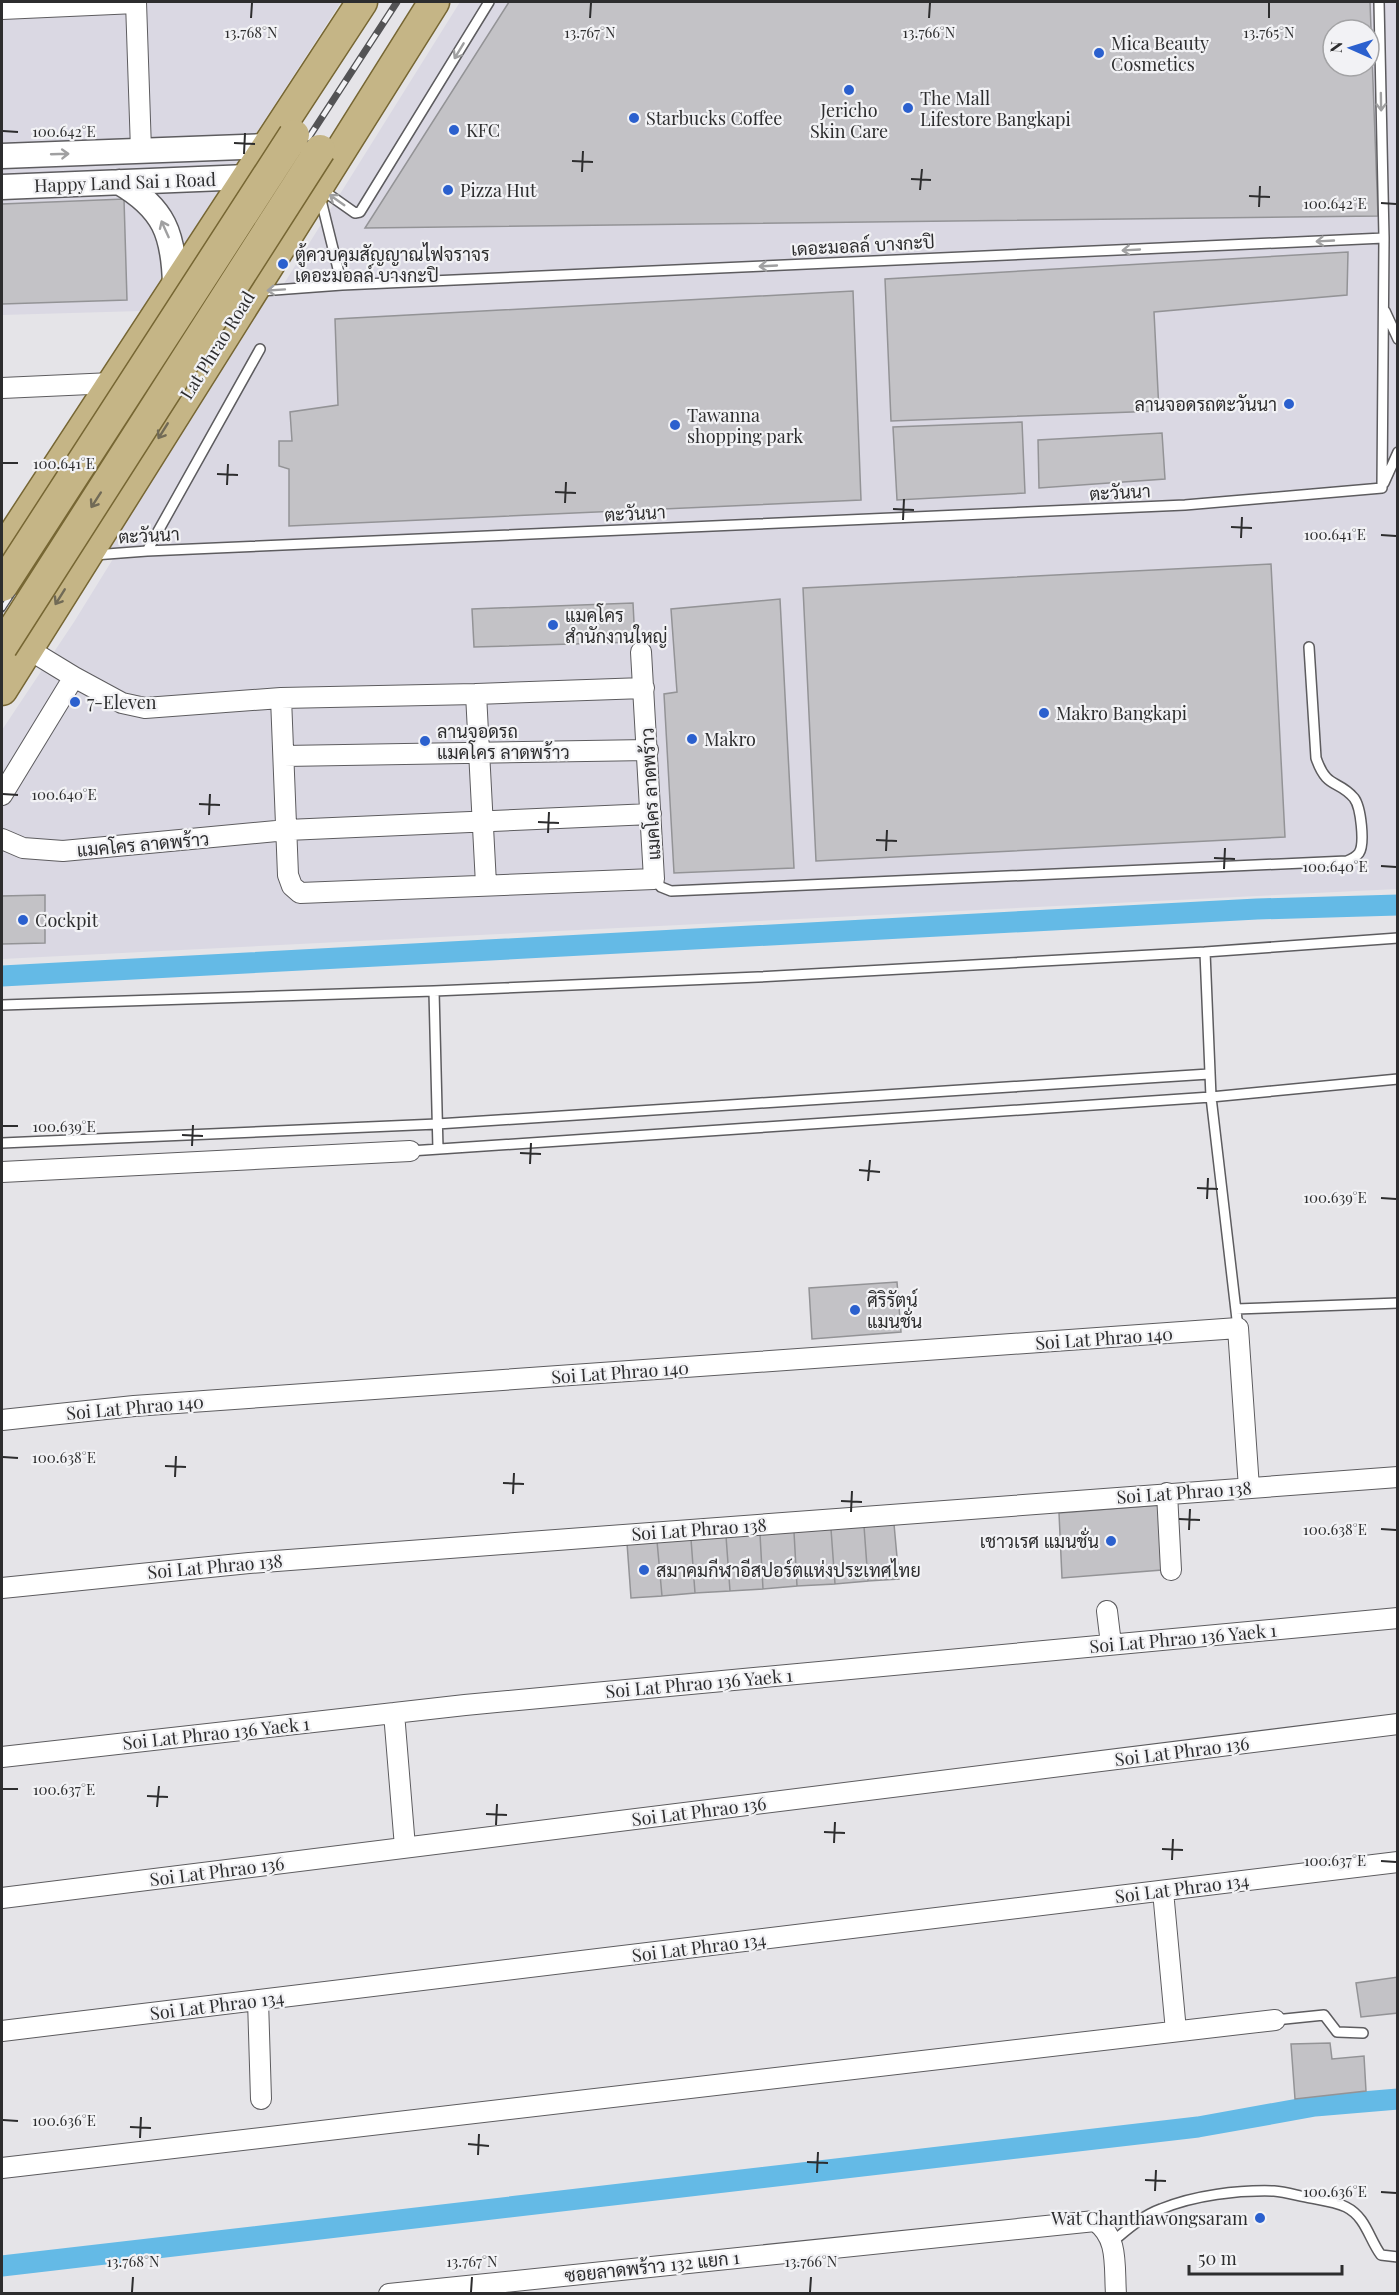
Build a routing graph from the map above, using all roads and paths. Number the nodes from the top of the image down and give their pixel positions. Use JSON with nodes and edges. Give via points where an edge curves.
{"nodes":[{"id":1,"x":136,"y":2,"type":"edge"},
{"id":2,"x":362,"y":2,"type":"edge"},
{"id":3,"x":381,"y":2,"type":"edge"},
{"id":4,"x":416,"y":2,"type":"edge"},
{"id":5,"x":434,"y":2,"type":"edge"},
{"id":6,"x":489,"y":2,"type":"edge"},
{"id":7,"x":1379,"y":2,"type":"edge"},
{"id":8,"x":2,"y":9,"type":"edge"},
{"id":9,"x":269,"y":146,"type":"junction"},
{"id":10,"x":141,"y":150,"type":"junction"},
{"id":11,"x":2,"y":156,"type":"edge"},
{"id":12,"x":248,"y":177,"type":"junction"},
{"id":13,"x":119,"y":182,"type":"junction"},
{"id":14,"x":320,"y":182,"type":"junction"},
{"id":15,"x":2,"y":187,"type":"edge"},
{"id":16,"x":1384,"y":238,"type":"junction"},
{"id":17,"x":342,"y":285,"type":"junction"},
{"id":18,"x":175,"y":286,"type":"junction"},
{"id":19,"x":251,"y":292,"type":"junction"},
{"id":20,"x":1383,"y":306,"type":"junction"},
{"id":21,"x":1398,"y":339,"type":"edge"},
{"id":22,"x":260,"y":349,"type":"dead end"},
{"id":23,"x":112,"y":383,"type":"junction"},
{"id":24,"x":2,"y":388,"type":"edge"},
{"id":25,"x":1398,"y":452,"type":"edge"},
{"id":26,"x":1382,"y":488,"type":"junction"},
{"id":27,"x":6,"y":539,"type":"edge"},
{"id":28,"x":147,"y":551,"type":"junction"},
{"id":29,"x":86,"y":556,"type":"junction"},
{"id":30,"x":2,"y":586,"type":"edge"},
{"id":31,"x":1309,"y":647,"type":"dead end"},
{"id":32,"x":14,"y":648,"type":"edge"},
{"id":33,"x":641,"y":652,"type":"dead end"},
{"id":34,"x":74,"y":677,"type":"junction"},
{"id":35,"x":644,"y":688,"type":"junction"},
{"id":36,"x":2,"y":690,"type":"edge"},
{"id":37,"x":476,"y":694,"type":"junction"},
{"id":38,"x":281,"y":698,"type":"junction"},
{"id":39,"x":648,"y":750,"type":"junction"},
{"id":40,"x":479,"y":753,"type":"junction"},
{"id":41,"x":284,"y":756,"type":"junction"},
{"id":42,"x":2,"y":795,"type":"edge"},
{"id":43,"x":651,"y":814,"type":"junction"},
{"id":44,"x":483,"y":821,"type":"junction"},
{"id":45,"x":287,"y":831,"type":"junction"},
{"id":46,"x":2,"y":839,"type":"edge"},
{"id":47,"x":654,"y":879,"type":"junction"},
{"id":48,"x":486,"y":884,"type":"junction"},
{"id":49,"x":1398,"y":938,"type":"edge"},
{"id":50,"x":1205,"y":952,"type":"junction"},
{"id":51,"x":434,"y":991,"type":"junction"},
{"id":52,"x":2,"y":1005,"type":"edge"},
{"id":53,"x":1209,"y":1074,"type":"junction"},
{"id":54,"x":1398,"y":1079,"type":"edge"},
{"id":55,"x":1211,"y":1097,"type":"junction"},
{"id":56,"x":437,"y":1124,"type":"junction"},
{"id":57,"x":2,"y":1143,"type":"edge"},
{"id":58,"x":438,"y":1149,"type":"junction"},
{"id":59,"x":410,"y":1150,"type":"joint"},
{"id":60,"x":2,"y":1172,"type":"edge"},
{"id":61,"x":1398,"y":1302,"type":"edge"},
{"id":62,"x":1236,"y":1308,"type":"junction"},
{"id":63,"x":1238,"y":1328,"type":"junction"},
{"id":64,"x":2,"y":1420,"type":"edge"},
{"id":65,"x":1398,"y":1477,"type":"edge"},
{"id":66,"x":1248,"y":1488,"type":"junction"},
{"id":67,"x":1167,"y":1493,"type":"junction"},
{"id":68,"x":1171,"y":1570,"type":"dead end"},
{"id":69,"x":2,"y":1588,"type":"edge"},
{"id":70,"x":1107,"y":1611,"type":"dead end"},
{"id":71,"x":1398,"y":1618,"type":"edge"},
{"id":72,"x":1111,"y":1644,"type":"junction"},
{"id":73,"x":394,"y":1713,"type":"junction"},
{"id":74,"x":1398,"y":1724,"type":"edge"},
{"id":75,"x":2,"y":1756,"type":"edge"},
{"id":76,"x":405,"y":1847,"type":"junction"},
{"id":77,"x":1398,"y":1862,"type":"edge"},
{"id":78,"x":1163,"y":1891,"type":"junction"},
{"id":79,"x":2,"y":1898,"type":"edge"},
{"id":80,"x":258,"y":2000,"type":"junction"},
{"id":81,"x":1275,"y":2020,"type":"joint"},
{"id":82,"x":2,"y":2031,"type":"edge"},
{"id":83,"x":1176,"y":2031,"type":"junction"},
{"id":84,"x":1363,"y":2033,"type":"dead end"},
{"id":85,"x":261,"y":2099,"type":"dead end"},
{"id":86,"x":2,"y":2168,"type":"edge"},
{"id":87,"x":1112,"y":2242,"type":"junction"},
{"id":88,"x":1398,"y":2257,"type":"edge"},
{"id":89,"x":389,"y":2294,"type":"edge"},
{"id":90,"x":1116,"y":2294,"type":"edge"}],
"edges":[{"from":1,"to":8,"type":"street"},
{"from":1,"to":10,"type":"street"},
{"from":2,"to":9,"type":"main road"},
{"from":3,"to":30,"type":"main road","bridge":true},
{"from":4,"to":32,"type":"main road","one_way":true,"bridge":true},
{"from":5,"to":14,"type":"main road","name":"Lat Phrao Road"},
{"from":6,"to":14,"type":"lane","one_way":true,"via":[[360,213],[355,213]]},
{"from":7,"to":16,"type":"lane","one_way":true},
{"from":9,"to":10,"type":"street","name":"Happy Land Sai 1 Road"},
{"from":9,"to":12,"type":"main road"},
{"from":9,"to":14,"type":"main road"},
{"from":11,"to":10,"type":"street","name":"Happy Land Sai 1 Road","one_way":true},
{"from":12,"to":13,"type":"street","name":"Happy Land Sai 1 Road"},
{"from":12,"to":14,"type":"main road"},
{"from":12,"to":18,"type":"main road"},
{"from":13,"to":15,"type":"street","name":"Happy Land Sai 1 Road"},
{"from":18,"to":13,"type":"street","one_way":true,"via":[[173,253],[164,225],[154,207]]},
{"from":14,"to":17,"type":"lane"},
{"from":14,"to":19,"type":"main road","name":"Lat Phrao Road"},
{"from":16,"to":17,"type":"lane","name":"เดอะมอลล์ บางกะปิ","one_way":true},
{"from":16,"to":20,"type":"lane"},
{"from":17,"to":19,"type":"lane","name":"เดอะมอลล์ บางกะปิ","one_way":true},
{"from":18,"to":23,"type":"main road"},
{"from":19,"to":29,"type":"main road","name":"Lat Phrao Road","one_way":true},
{"from":20,"to":21,"type":"lane"},
{"from":20,"to":26,"type":"lane"},
{"from":22,"to":28,"type":"lane"},
{"from":23,"to":24,"type":"street"},
{"from":23,"to":27,"type":"main road"},
{"from":25,"to":26,"type":"lane"},
{"from":26,"to":28,"type":"lane","name":"ตะวันนา","via":[[1185,505]]},
{"from":28,"to":29,"type":"lane","name":"ตะวันนา"},
{"from":29,"to":32,"type":"main road","name":"Lat Phrao Road","one_way":true},
{"from":31,"to":47,"type":"lane","via":[[1316,759],[1322,774],[1352,795],[1359,806],[1362,847],[1358,856],[1347,861],[671,891]]},
{"from":32,"to":34,"type":"street"},
{"from":32,"to":36,"type":"main road","name":"Lat Phrao Road"},
{"from":33,"to":35,"type":"street","name":"แมคโคร ลาดพร้าว"},
{"from":34,"to":38,"type":"street","via":[[122,703],[144,708]]},
{"from":34,"to":42,"type":"street"},
{"from":35,"to":37,"type":"street"},
{"from":35,"to":39,"type":"street","name":"แมคโคร ลาดพร้าว"},
{"from":37,"to":38,"type":"street"},
{"from":37,"to":40,"type":"street"},
{"from":38,"to":41,"type":"street","name":"แมคโคร ลาดพร้าว"},
{"from":39,"to":40,"type":"street"},
{"from":39,"to":43,"type":"street","name":"แมคโคร ลาดพร้าว"},
{"from":40,"to":41,"type":"street"},
{"from":40,"to":44,"type":"street"},
{"from":41,"to":45,"type":"street","name":"แมคโคร ลาดพร้าว"},
{"from":43,"to":44,"type":"street"},
{"from":43,"to":47,"type":"street","name":"แมคโคร ลาดพร้าว"},
{"from":44,"to":45,"type":"street"},
{"from":44,"to":48,"type":"street"},
{"from":45,"to":46,"type":"street","name":"แมคโคร ลาดพร้าว","via":[[63,851],[23,848]]},
{"from":45,"to":48,"type":"street","name":"แมคโคร ลาดพร้าว","via":[[288,875],[292,886],[300,892]]},
{"from":47,"to":48,"type":"street","name":"แมคโคร ลาดพร้าว"},
{"from":49,"to":50,"type":"lane"},
{"from":50,"to":51,"type":"lane"},
{"from":50,"to":53,"type":"lane"},
{"from":51,"to":52,"type":"lane"},
{"from":51,"to":56,"type":"lane"},
{"from":53,"to":55,"type":"lane"},
{"from":53,"to":56,"type":"lane"},
{"from":54,"to":55,"type":"lane"},
{"from":55,"to":58,"type":"lane"},
{"from":55,"to":62,"type":"lane"},
{"from":56,"to":57,"type":"lane"},
{"from":56,"to":58,"type":"lane"},
{"from":58,"to":59,"type":"lane"},
{"from":59,"to":60,"type":"street"},
{"from":61,"to":62,"type":"lane"},
{"from":62,"to":63,"type":"lane"},
{"from":63,"to":64,"type":"street","name":"Soi Lat Phrao 140","via":[[146,1405]]},
{"from":63,"to":66,"type":"street"},
{"from":65,"to":66,"type":"street","name":"Soi Lat Phrao 138"},
{"from":66,"to":67,"type":"street","name":"Soi Lat Phrao 138"},
{"from":67,"to":68,"type":"street"},
{"from":67,"to":69,"type":"street","name":"Soi Lat Phrao 138","via":[[249,1563]]},
{"from":70,"to":72,"type":"street"},
{"from":71,"to":72,"type":"street","name":"Soi Lat Phrao 136 Yaek 1"},
{"from":72,"to":73,"type":"street","name":"Soi Lat Phrao 136 Yaek 1"},
{"from":73,"to":75,"type":"street","name":"Soi Lat Phrao 136 Yaek 1"},
{"from":73,"to":76,"type":"street"},
{"from":74,"to":76,"type":"street","name":"Soi Lat Phrao 136"},
{"from":76,"to":79,"type":"street","name":"Soi Lat Phrao 136"},
{"from":77,"to":78,"type":"street","name":"Soi Lat Phrao 134"},
{"from":78,"to":80,"type":"street","name":"Soi Lat Phrao 134"},
{"from":78,"to":83,"type":"street"},
{"from":80,"to":82,"type":"street","name":"Soi Lat Phrao 134"},
{"from":80,"to":85,"type":"street"},
{"from":81,"to":83,"type":"street"},
{"from":81,"to":84,"type":"lane","via":[[1324,2015],[1337,2032]]},
{"from":83,"to":86,"type":"street"},
{"from":87,"to":88,"type":"lane","via":[[1140,2219],[1180,2202],[1221,2194],[1275,2191],[1347,2208],[1363,2221],[1381,2255]]},
{"from":87,"to":89,"type":"street","name":"ซอยลาดพร้าว 132 แยก 1","via":[[1106,2229],[1095,2221]]},
{"from":87,"to":90,"type":"street"}]}
